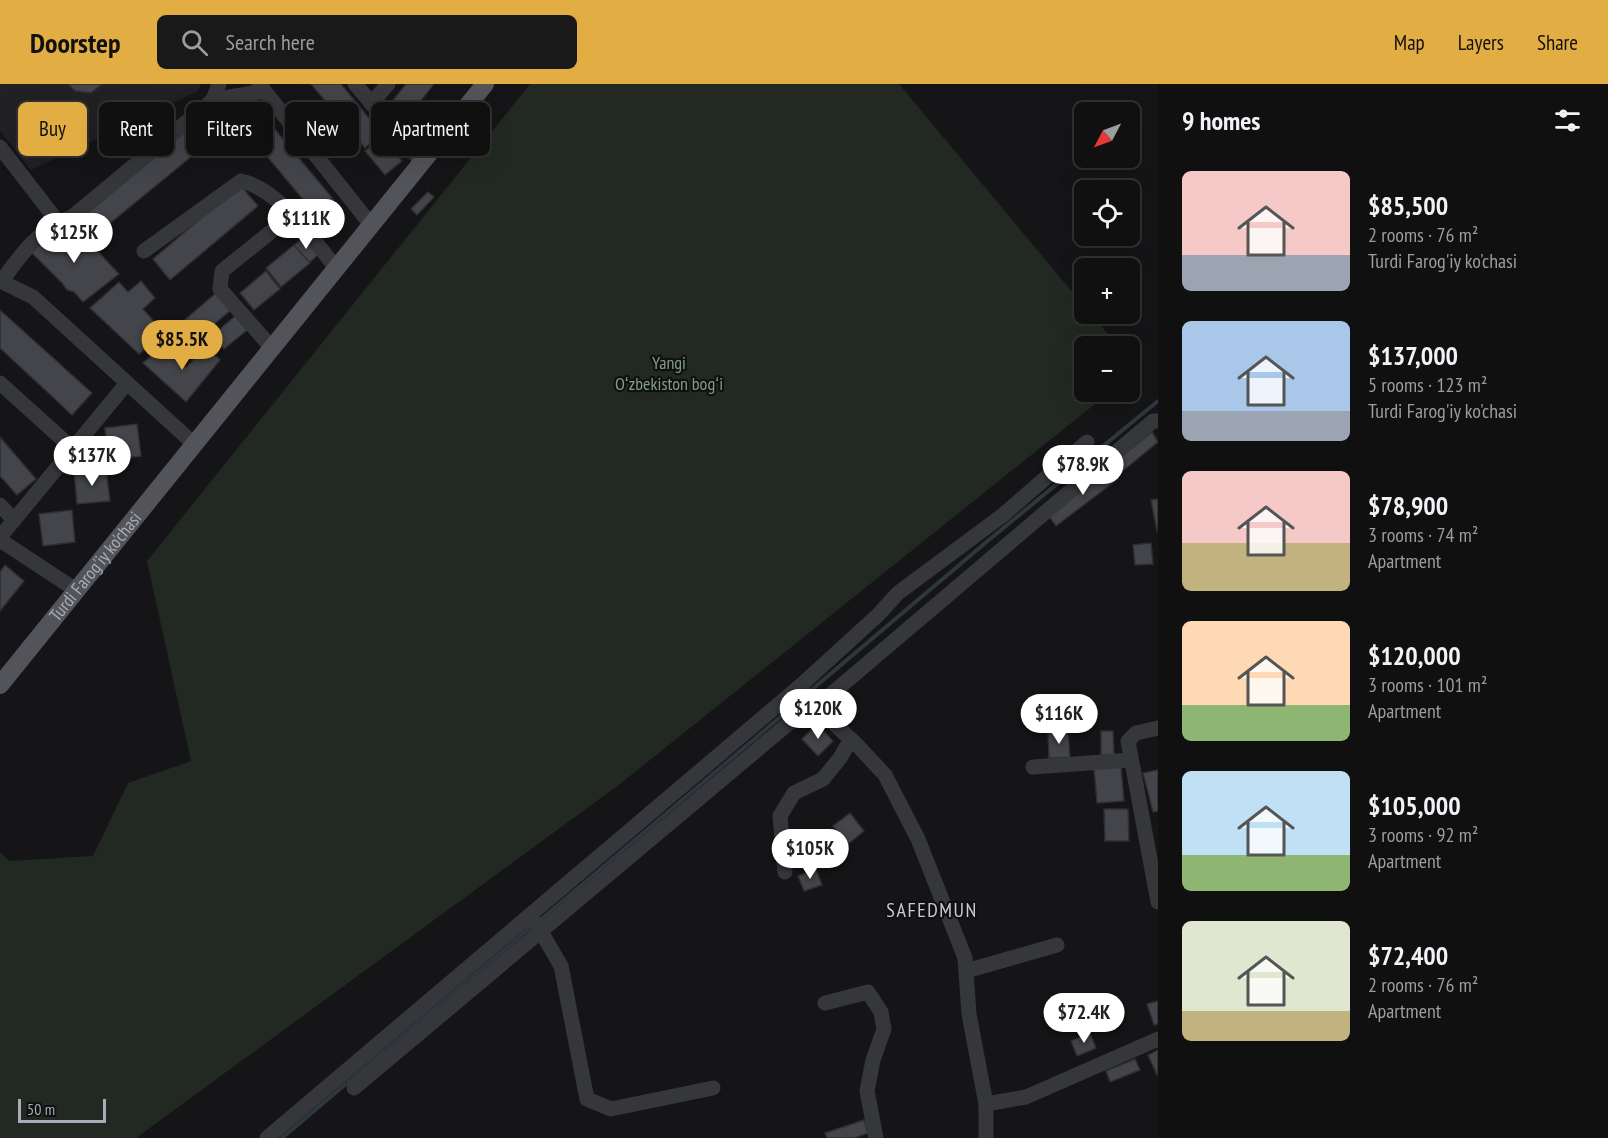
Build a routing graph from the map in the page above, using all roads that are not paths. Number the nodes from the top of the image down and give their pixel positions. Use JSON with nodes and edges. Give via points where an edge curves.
{"nodes":[{"id":1,"x":219,"y":84,"type":"edge"},
{"id":2,"x":355,"y":84,"type":"edge"},
{"id":3,"x":388,"y":84,"type":"edge"},
{"id":4,"x":485,"y":84,"type":"edge"},
{"id":5,"x":262,"y":87,"type":"edge"},
{"id":6,"x":213,"y":100,"type":"junction"},
{"id":7,"x":373,"y":102,"type":"edge"},
{"id":8,"x":371,"y":104,"type":"edge"},
{"id":9,"x":0,"y":147,"type":"edge"},
{"id":10,"x":417,"y":156,"type":"edge"},
{"id":11,"x":422,"y":162,"type":"junction"},
{"id":12,"x":292,"y":215,"type":"junction"},
{"id":13,"x":58,"y":222,"type":"junction"},
{"id":14,"x":372,"y":226,"type":"junction"},
{"id":15,"x":144,"y":251,"type":"dead end"},
{"id":16,"x":337,"y":269,"type":"junction"},
{"id":17,"x":1,"y":281,"type":"edge"},
{"id":18,"x":272,"y":348,"type":"junction"},
{"id":19,"x":0,"y":383,"type":"edge"},
{"id":20,"x":127,"y":383,"type":"junction"},
{"id":21,"x":1158,"y":421,"type":"edge"},
{"id":22,"x":1087,"y":442,"type":"dead end"},
{"id":23,"x":194,"y":444,"type":"junction"},
{"id":24,"x":72,"y":448,"type":"junction"},
{"id":25,"x":0,"y":505,"type":"edge"},
{"id":26,"x":13,"y":519,"type":"junction"},
{"id":27,"x":0,"y":538,"type":"edge"},
{"id":28,"x":76,"y":590,"type":"junction"},
{"id":29,"x":0,"y":685,"type":"edge"},
{"id":30,"x":799,"y":687,"type":"junction"},
{"id":31,"x":814,"y":704,"type":"junction"},
{"id":32,"x":1158,"y":728,"type":"edge"},
{"id":33,"x":851,"y":739,"type":"junction"},
{"id":34,"x":1131,"y":760,"type":"junction"},
{"id":35,"x":1033,"y":767,"type":"dead end"},
{"id":36,"x":785,"y":872,"type":"dead end"},
{"id":37,"x":1158,"y":902,"type":"edge"},
{"id":38,"x":536,"y":923,"type":"junction"},
{"id":39,"x":1057,"y":945,"type":"dead end"},
{"id":40,"x":966,"y":971,"type":"junction"},
{"id":41,"x":825,"y":1003,"type":"dead end"},
{"id":42,"x":1158,"y":1039,"type":"edge"},
{"id":43,"x":354,"y":1088,"type":"dead end"},
{"id":44,"x":713,"y":1088,"type":"dead end"},
{"id":45,"x":986,"y":1104,"type":"junction"},
{"id":46,"x":874,"y":1137,"type":"edge"},
{"id":47,"x":267,"y":1138,"type":"edge"},
{"id":48,"x":986,"y":1138,"type":"edge"}],
"edges":[{"from":1,"to":6,"type":"street"},
{"from":2,"to":8,"type":"street"},
{"from":3,"to":7,"type":"street"},
{"from":4,"to":11,"type":"main road","name":"Turdi Farog'iy ko'chasi"},
{"from":5,"to":6,"type":"street"},
{"from":5,"to":14,"type":"street"},
{"from":6,"to":13,"type":"street","via":[[72,217]]},
{"from":9,"to":13,"type":"street"},
{"from":10,"to":11,"type":"street"},
{"from":11,"to":14,"type":"main road","name":"Turdi Farog'iy ko'chasi"},
{"from":12,"to":15,"type":"street","via":[[262,189],[241,181]]},
{"from":12,"to":16,"type":"street"},
{"from":12,"to":18,"type":"street","via":[[222,271],[220,289]]},
{"from":13,"to":17,"type":"street","via":[[21,254]]},
{"from":14,"to":16,"type":"main road","name":"Turdi Farog'iy ko'chasi"},
{"from":16,"to":18,"type":"main road","name":"Turdi Farog'iy ko'chasi"},
{"from":17,"to":20,"type":"street","via":[[33,297]]},
{"from":18,"to":23,"type":"main road","name":"Turdi Farog'iy ko'chasi"},
{"from":19,"to":24,"type":"street"},
{"from":20,"to":23,"type":"street"},
{"from":20,"to":24,"type":"street"},
{"from":21,"to":31,"type":"street","via":[[1153,421]]},
{"from":22,"to":30,"type":"street","via":[[1003,515],[898,593]]},
{"from":23,"to":28,"type":"main road","name":"Turdi Farog'iy ko'chasi"},
{"from":24,"to":26,"type":"street"},
{"from":25,"to":26,"type":"street"},
{"from":26,"to":27,"type":"street"},
{"from":27,"to":28,"type":"street"},
{"from":28,"to":29,"type":"main road","name":"Turdi Farog'iy ko'chasi"},
{"from":30,"to":31,"type":"street"},
{"from":30,"to":38,"type":"street"},
{"from":31,"to":33,"type":"street"},
{"from":31,"to":38,"type":"street"},
{"from":32,"to":34,"type":"street","via":[[1136,734],[1128,741]]},
{"from":33,"to":36,"type":"street","via":[[823,779],[794,793],[780,816]]},
{"from":33,"to":40,"type":"street","via":[[885,775],[918,839],[965,958]]},
{"from":34,"to":35,"type":"street"},
{"from":34,"to":37,"type":"street"},
{"from":38,"to":43,"type":"street"},
{"from":38,"to":44,"type":"street","via":[[561,966],[587,1099],[611,1109]]},
{"from":38,"to":47,"type":"street"},
{"from":39,"to":40,"type":"street"},
{"from":40,"to":45,"type":"street","via":[[969,1014]]},
{"from":41,"to":46,"type":"street","via":[[868,992],[880,1012],[884,1029],[867,1091]]},
{"from":42,"to":45,"type":"street","via":[[1026,1097]]},
{"from":45,"to":48,"type":"street"}]}
